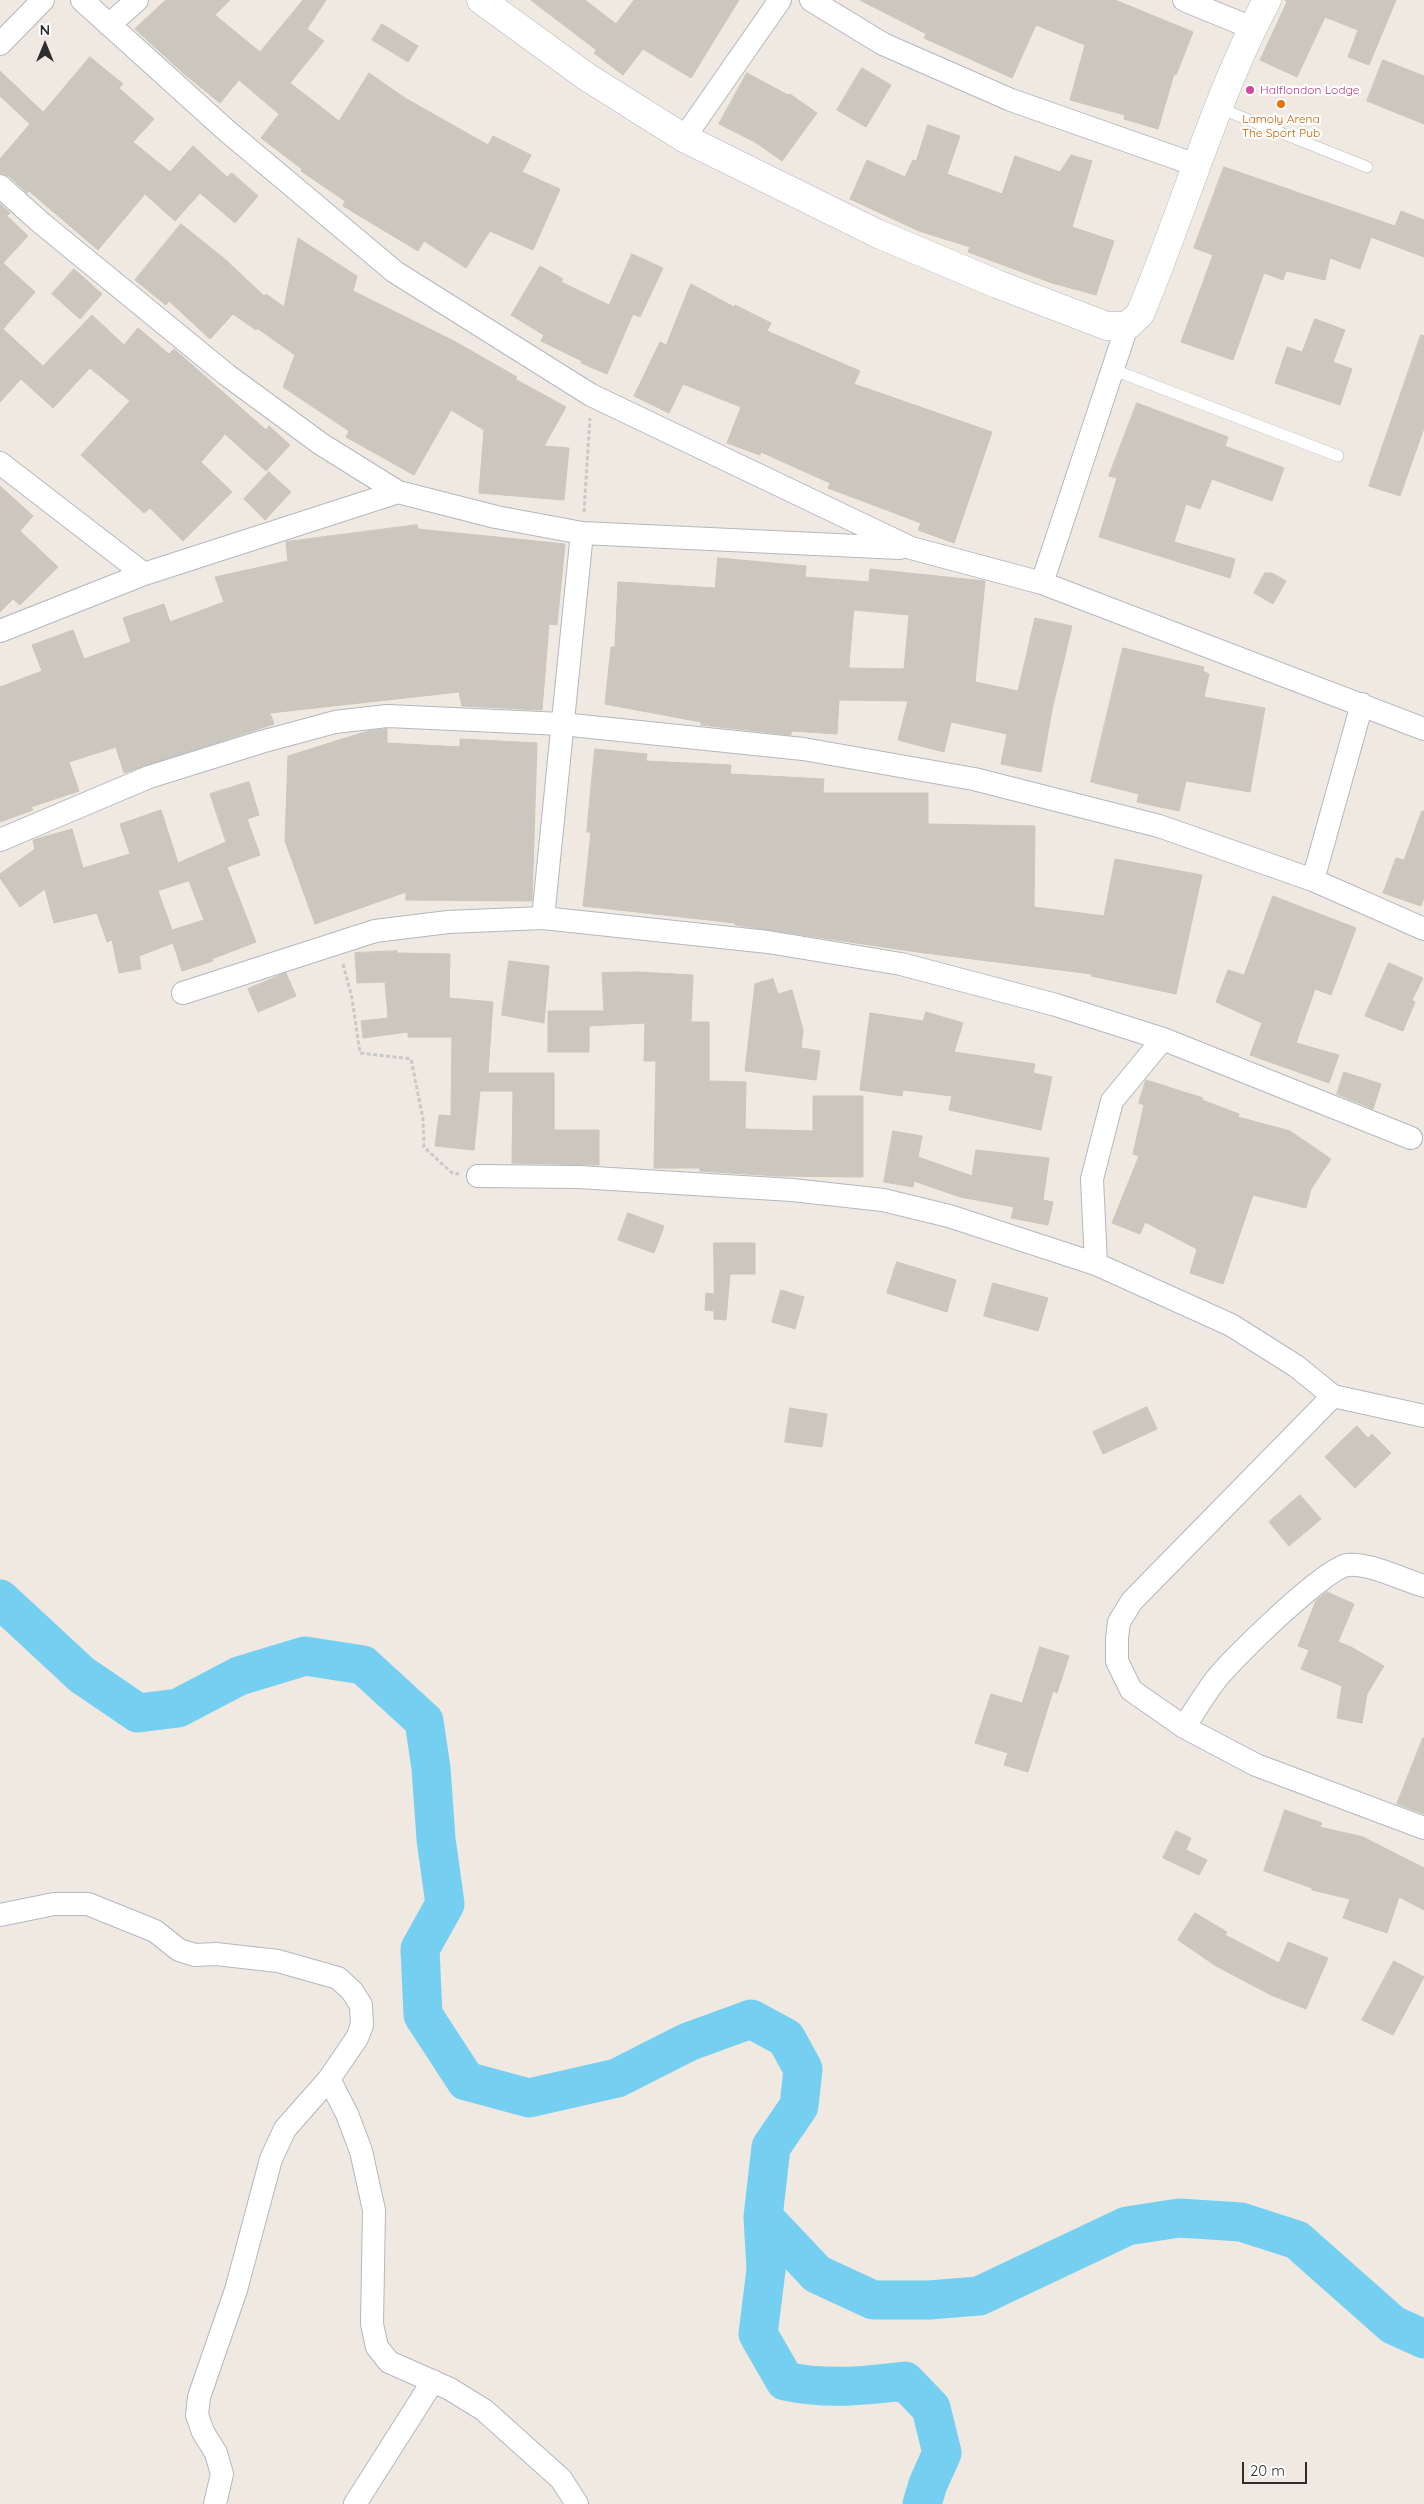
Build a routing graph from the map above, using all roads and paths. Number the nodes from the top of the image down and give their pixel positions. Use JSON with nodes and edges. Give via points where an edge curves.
{"nodes":[{"id":1,"x":43,"y":0,"type":"edge"},
{"id":2,"x":82,"y":0,"type":"edge"},
{"id":3,"x":137,"y":0,"type":"edge"},
{"id":4,"x":481,"y":0,"type":"edge"},
{"id":5,"x":780,"y":0,"type":"edge"},
{"id":6,"x":811,"y":0,"type":"edge"},
{"id":7,"x":1184,"y":0,"type":"edge"},
{"id":8,"x":1267,"y":0,"type":"edge"},
{"id":9,"x":109,"y":25,"type":"junction"},
{"id":10,"x":1252,"y":28,"type":"junction"},
{"id":11,"x":0,"y":44,"type":"edge"},
{"id":12,"x":1219,"y":108,"type":"junction"},
{"id":13,"x":684,"y":138,"type":"junction"},
{"id":14,"x":1196,"y":165,"type":"junction"},
{"id":15,"x":1367,"y":167,"type":"dead end"},
{"id":16,"x":0,"y":186,"type":"edge"},
{"id":17,"x":1127,"y":326,"type":"junction"},
{"id":18,"x":1114,"y":370,"type":"junction"},
{"id":19,"x":591,"y":395,"type":"junction"},
{"id":20,"x":1338,"y":456,"type":"dead end"},
{"id":21,"x":0,"y":464,"type":"edge"},
{"id":22,"x":398,"y":492,"type":"junction"},
{"id":23,"x":582,"y":533,"type":"junction"},
{"id":24,"x":910,"y":548,"type":"junction"},
{"id":25,"x":144,"y":574,"type":"junction"},
{"id":26,"x":1042,"y":583,"type":"junction"},
{"id":27,"x":0,"y":631,"type":"edge"},
{"id":28,"x":1362,"y":704,"type":"junction"},
{"id":29,"x":562,"y":724,"type":"junction"},
{"id":30,"x":1424,"y":729,"type":"edge"},
{"id":31,"x":0,"y":840,"type":"edge"},
{"id":32,"x":1313,"y":880,"type":"junction"},
{"id":33,"x":543,"y":918,"type":"junction"},
{"id":34,"x":1424,"y":929,"type":"edge"},
{"id":35,"x":363,"y":934,"type":"junction"},
{"id":36,"x":183,"y":993,"type":"dead end"},
{"id":37,"x":1163,"y":1039,"type":"junction"},
{"id":38,"x":1411,"y":1138,"type":"dead end"},
{"id":39,"x":478,"y":1176,"type":"joint"},
{"id":40,"x":1096,"y":1264,"type":"junction"},
{"id":41,"x":1333,"y":1396,"type":"junction"},
{"id":42,"x":1424,"y":1416,"type":"edge"},
{"id":43,"x":1424,"y":1586,"type":"edge"},
{"id":44,"x":1184,"y":1727,"type":"junction"},
{"id":45,"x":1424,"y":1828,"type":"edge"},
{"id":46,"x":0,"y":1915,"type":"edge"},
{"id":47,"x":329,"y":2079,"type":"junction"},
{"id":48,"x":433,"y":2381,"type":"junction"},
{"id":49,"x":215,"y":2504,"type":"edge"},
{"id":50,"x":355,"y":2504,"type":"edge"},
{"id":51,"x":577,"y":2504,"type":"edge"}],
"edges":[{"from":1,"to":11,"type":"street"},
{"from":2,"to":9,"type":"street"},
{"from":3,"to":9,"type":"street"},
{"from":4,"to":13,"type":"street","via":[[587,77]]},
{"from":5,"to":13,"type":"street"},
{"from":6,"to":14,"type":"street","via":[[883,44],[1011,100]]},
{"from":7,"to":10,"type":"street"},
{"from":8,"to":10,"type":"street"},
{"from":9,"to":19,"type":"street","via":[[227,131],[395,272]]},
{"from":10,"to":12,"type":"street"},
{"from":12,"to":14,"type":"street"},
{"from":12,"to":15,"type":"lane"},
{"from":13,"to":17,"type":"street","via":[[876,233],[979,277],[1107,326]]},
{"from":14,"to":17,"type":"street","via":[[1144,306]]},
{"from":16,"to":22,"type":"street","via":[[227,375],[321,444]]},
{"from":17,"to":18,"type":"street"},
{"from":18,"to":20,"type":"lane"},
{"from":18,"to":26,"type":"street"},
{"from":19,"to":23,"type":"path"},
{"from":19,"to":24,"type":"street"},
{"from":21,"to":25,"type":"street"},
{"from":22,"to":23,"type":"street","via":[[496,517]]},
{"from":22,"to":25,"type":"street"},
{"from":23,"to":24,"type":"street"},
{"from":23,"to":29,"type":"street"},
{"from":24,"to":26,"type":"street"},
{"from":25,"to":27,"type":"street"},
{"from":26,"to":28,"type":"street"},
{"from":28,"to":30,"type":"street"},
{"from":28,"to":32,"type":"street"},
{"from":29,"to":31,"type":"street","via":[[387,716],[335,722],[149,777]]},
{"from":29,"to":32,"type":"street","via":[[803,749],[974,779],[1159,826]]},
{"from":29,"to":33,"type":"street"},
{"from":32,"to":34,"type":"street"},
{"from":33,"to":35,"type":"street","via":[[448,922]]},
{"from":33,"to":37,"type":"street","via":[[768,942],[901,964],[1056,1005]]},
{"from":35,"to":36,"type":"street"},
{"from":35,"to":39,"type":"path","via":[[343,964],[360,1053],[411,1059],[423,1119],[424,1147],[452,1173]]},
{"from":37,"to":38,"type":"street"},
{"from":37,"to":40,"type":"street","via":[[1112,1102],[1092,1179]]},
{"from":39,"to":40,"type":"street","via":[[578,1177],[792,1190],[883,1200],[949,1216]]},
{"from":40,"to":41,"type":"street","via":[[1231,1325],[1296,1366]]},
{"from":41,"to":42,"type":"street"},
{"from":41,"to":44,"type":"street","via":[[1132,1601],[1119,1622],[1117,1661],[1131,1690]]},
{"from":43,"to":44,"type":"street","via":[[1363,1566],[1347,1565],[1329,1572],[1215,1681]]},
{"from":44,"to":45,"type":"street","via":[[1256,1765]]},
{"from":46,"to":47,"type":"street","via":[[54,1904],[88,1904],[155,1931],[179,1950],[195,1955],[216,1954],[278,1961],[338,1978],[361,2005],[362,2026]]},
{"from":47,"to":48,"type":"street","via":[[361,2151],[374,2210],[372,2324],[376,2347],[389,2362]]},
{"from":47,"to":49,"type":"street","via":[[285,2129],[271,2159],[236,2290],[199,2397],[197,2414],[216,2453],[222,2474]]},
{"from":48,"to":50,"type":"street"},
{"from":48,"to":51,"type":"street","via":[[484,2410],[561,2480]]}]}
